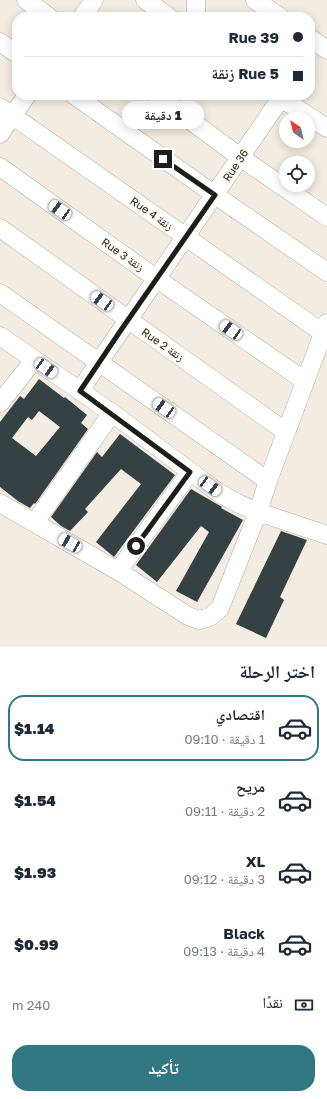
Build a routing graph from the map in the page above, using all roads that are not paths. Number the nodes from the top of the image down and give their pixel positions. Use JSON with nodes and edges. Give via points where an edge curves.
{"nodes":[{"id":1,"x":26,"y":0,"type":"edge"},
{"id":2,"x":94,"y":0,"type":"edge"},
{"id":3,"x":145,"y":0,"type":"edge"},
{"id":4,"x":196,"y":0,"type":"edge"},
{"id":5,"x":255,"y":0,"type":"edge"},
{"id":6,"x":42,"y":12,"type":"edge"},
{"id":7,"x":86,"y":12,"type":"edge"},
{"id":8,"x":162,"y":12,"type":"edge"},
{"id":9,"x":196,"y":12,"type":"edge"},
{"id":10,"x":273,"y":12,"type":"edge"},
{"id":11,"x":0,"y":42,"type":"edge"},
{"id":12,"x":315,"y":42,"type":"edge"},
{"id":13,"x":12,"y":50,"type":"edge"},
{"id":14,"x":327,"y":50,"type":"edge"},
{"id":15,"x":20,"y":100,"type":"edge"},
{"id":16,"x":81,"y":100,"type":"edge"},
{"id":17,"x":163,"y":100,"type":"edge"},
{"id":18,"x":276,"y":100,"type":"edge"},
{"id":19,"x":283,"y":100,"type":"edge"},
{"id":20,"x":6,"y":111,"type":"edge"},
{"id":21,"x":327,"y":128,"type":"edge"},
{"id":22,"x":0,"y":134,"type":"edge"},
{"id":23,"x":240,"y":157,"type":"junction"},
{"id":24,"x":0,"y":167,"type":"edge"},
{"id":25,"x":215,"y":195,"type":"junction"},
{"id":26,"x":327,"y":217,"type":"edge"},
{"id":27,"x":0,"y":228,"type":"edge"},
{"id":28,"x":186,"y":237,"type":"junction"},
{"id":29,"x":327,"y":272,"type":"edge"},
{"id":30,"x":157,"y":278,"type":"junction"},
{"id":31,"x":0,"y":293,"type":"edge"},
{"id":32,"x":128,"y":320,"type":"junction"},
{"id":33,"x":325,"y":328,"type":"edge"},
{"id":34,"x":0,"y":336,"type":"edge"},
{"id":35,"x":34,"y":360,"type":"junction"},
{"id":36,"x":99,"y":362,"type":"junction"},
{"id":37,"x":305,"y":382,"type":"junction"},
{"id":38,"x":80,"y":391,"type":"junction"},
{"id":39,"x":0,"y":403,"type":"edge"},
{"id":40,"x":112,"y":413,"type":"junction"},
{"id":41,"x":286,"y":432,"type":"junction"},
{"id":42,"x":190,"y":472,"type":"junction"},
{"id":43,"x":268,"y":481,"type":"junction"},
{"id":44,"x":0,"y":503,"type":"edge"},
{"id":45,"x":258,"y":512,"type":"junction"},
{"id":46,"x":34,"y":522,"type":"junction"},
{"id":47,"x":327,"y":535,"type":"edge"},
{"id":48,"x":118,"y":571,"type":"junction"}],
"edges":[{"from":1,"to":6,"type":"street"},
{"from":2,"to":7,"type":"street"},
{"from":3,"to":8,"type":"street"},
{"from":4,"to":9,"type":"street"},
{"from":5,"to":10,"type":"street"},
{"from":11,"to":13,"type":"street"},
{"from":12,"to":14,"type":"street"},
{"from":15,"to":20,"type":"street"},
{"from":16,"to":25,"type":"street"},
{"from":17,"to":23,"type":"street"},
{"from":18,"to":23,"type":"street","name":"Rue 36"},
{"from":19,"to":21,"type":"street"},
{"from":20,"to":22,"type":"street"},
{"from":20,"to":28,"type":"street","name":"Rue 4 زنقة"},
{"from":23,"to":25,"type":"street","name":"Rue 36"},
{"from":23,"to":26,"type":"street"},
{"from":24,"to":30,"type":"street","name":"Rue 3 زنقة"},
{"from":25,"to":28,"type":"street","name":"Rue 36"},
{"from":25,"to":29,"type":"street"},
{"from":27,"to":32,"type":"street","name":"Rue 2 زنقة"},
{"from":28,"to":30,"type":"street","name":"Rue 36"},
{"from":28,"to":33,"type":"street","name":"Rue 4 زنقة"},
{"from":30,"to":32,"type":"street","name":"Rue 36"},
{"from":30,"to":37,"type":"street","name":"Rue 3 زنقة"},
{"from":31,"to":36,"type":"street"},
{"from":32,"to":36,"type":"street","name":"Rue 36"},
{"from":32,"to":41,"type":"street","name":"Rue 2 زنقة"},
{"from":33,"to":37,"type":"street"},
{"from":34,"to":35,"type":"street"},
{"from":35,"to":38,"type":"street"},
{"from":35,"to":39,"type":"street"},
{"from":36,"to":38,"type":"street","name":"Rue 36"},
{"from":36,"to":43,"type":"street"},
{"from":37,"to":41,"type":"street"},
{"from":38,"to":40,"type":"street"},
{"from":40,"to":42,"type":"street"},
{"from":40,"to":46,"type":"street"},
{"from":41,"to":43,"type":"street"},
{"from":42,"to":45,"type":"street","via":[[219,493]]},
{"from":42,"to":48,"type":"street"},
{"from":43,"to":45,"type":"street"},
{"from":44,"to":46,"type":"street"},
{"from":45,"to":47,"type":"street"},
{"from":45,"to":48,"type":"street","via":[[220,608],[210,617],[199,620],[188,616]]},
{"from":46,"to":48,"type":"street"}]}
